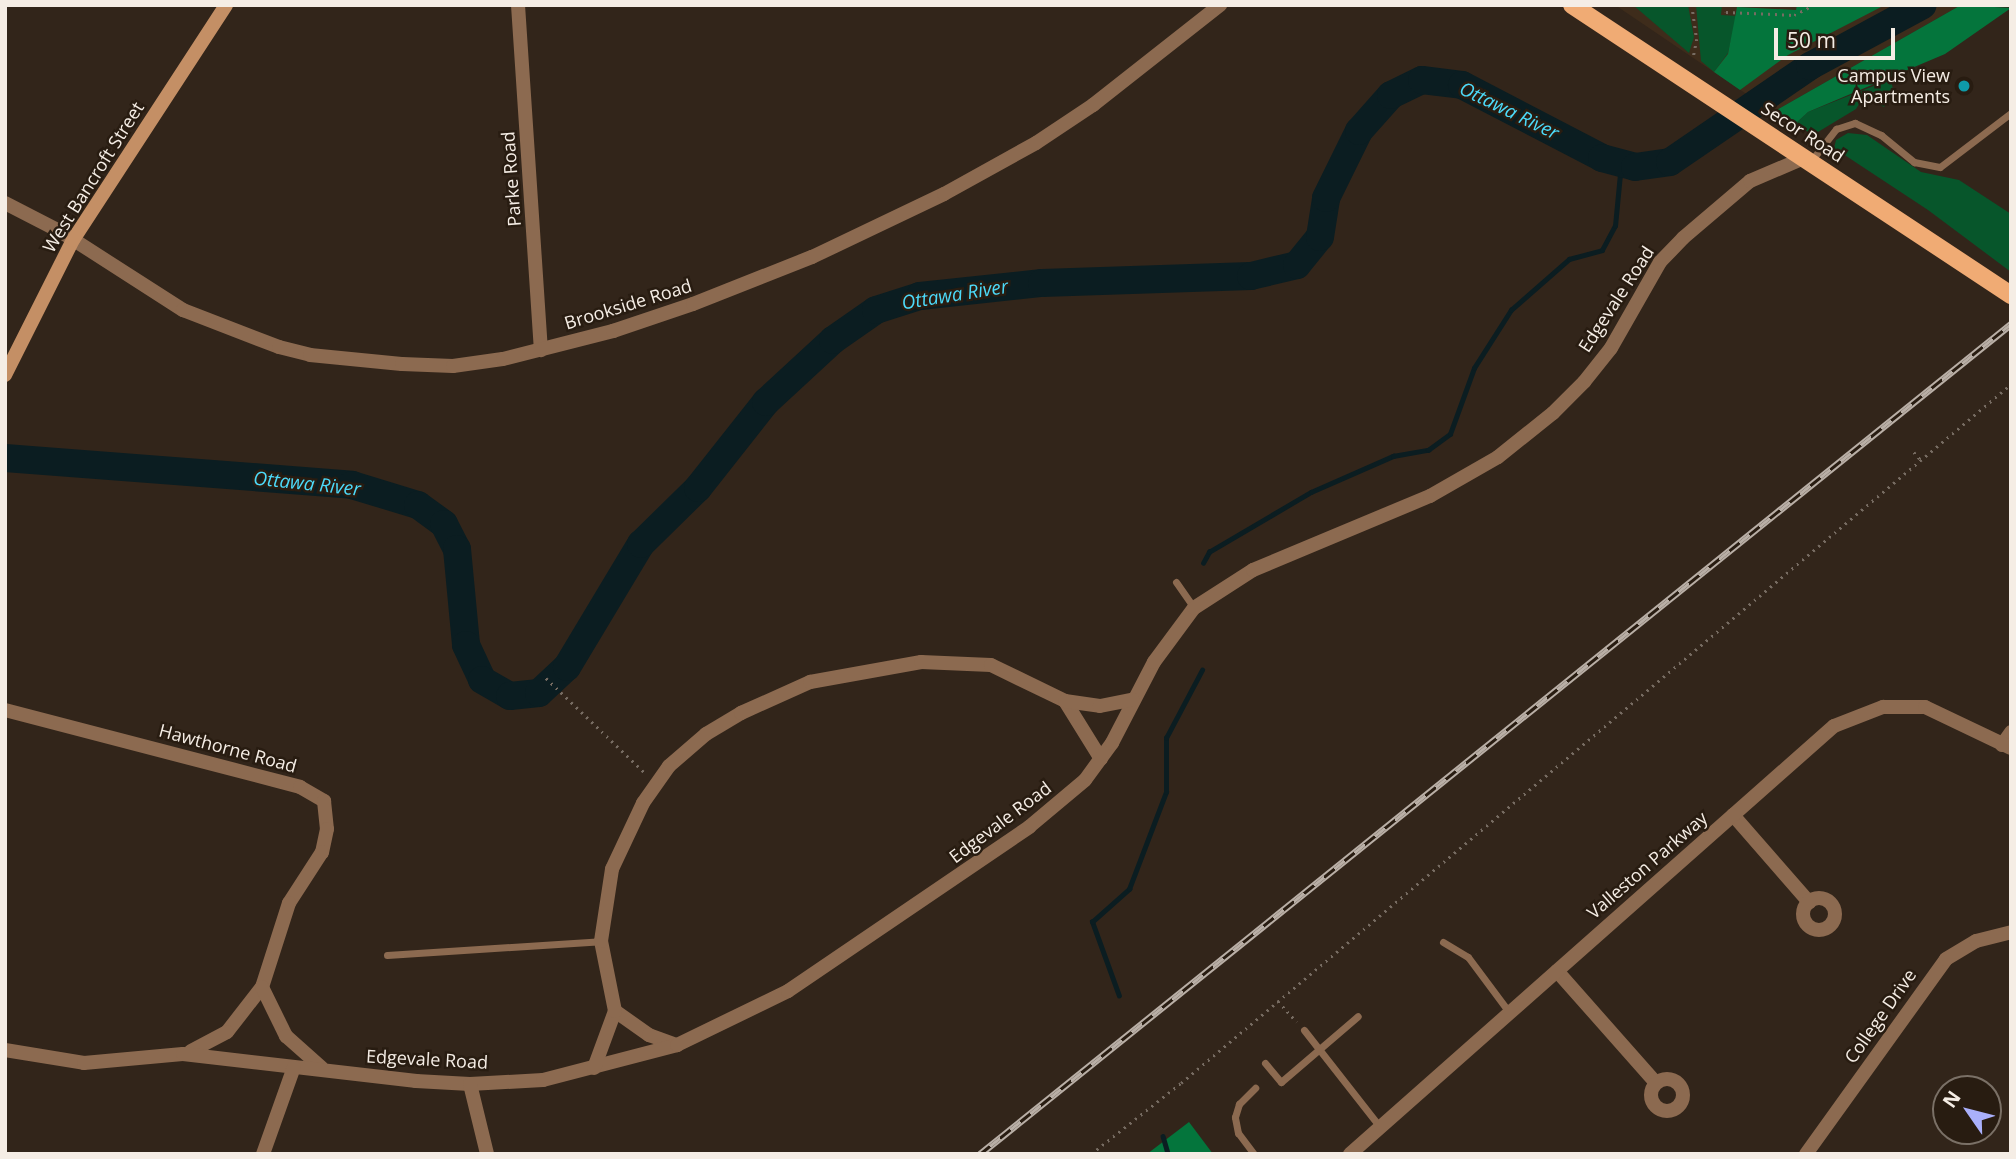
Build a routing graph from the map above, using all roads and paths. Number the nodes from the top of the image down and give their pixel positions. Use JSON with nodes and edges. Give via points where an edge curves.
{"nodes":[{"id":1,"x":226,"y":5,"type":"edge"},
{"id":2,"x":518,"y":5,"type":"edge"},
{"id":3,"x":1220,"y":5,"type":"edge"},
{"id":4,"x":1572,"y":5,"type":"edge"},
{"id":5,"x":1692,"y":5,"type":"edge"},
{"id":6,"x":1726,"y":5,"type":"edge"},
{"id":7,"x":1814,"y":5,"type":"edge"},
{"id":8,"x":1693,"y":59,"type":"dead end"},
{"id":9,"x":2011,"y":113,"type":"edge"},
{"id":10,"x":1807,"y":160,"type":"junction"},
{"id":11,"x":5,"y":203,"type":"edge"},
{"id":12,"x":74,"y":240,"type":"junction"},
{"id":13,"x":2011,"y":295,"type":"edge"},
{"id":14,"x":541,"y":350,"type":"junction"},
{"id":15,"x":5,"y":375,"type":"edge"},
{"id":16,"x":2011,"y":384,"type":"edge"},
{"id":17,"x":1914,"y":452,"type":"dead end"},
{"id":18,"x":1921,"y":460,"type":"junction"},
{"id":19,"x":1176,"y":582,"type":"dead end"},
{"id":20,"x":1194,"y":608,"type":"junction"},
{"id":21,"x":546,"y":678,"type":"dead end"},
{"id":22,"x":1132,"y":700,"type":"junction"},
{"id":23,"x":1065,"y":701,"type":"junction"},
{"id":24,"x":5,"y":710,"type":"edge"},
{"id":25,"x":2011,"y":732,"type":"edge"},
{"id":26,"x":2006,"y":747,"type":"edge"},
{"id":27,"x":1101,"y":759,"type":"junction"},
{"id":28,"x":656,"y":784,"type":"junction"},
{"id":29,"x":1732,"y":815,"type":"junction"},
{"id":30,"x":1808,"y":902,"type":"dead end"},
{"id":31,"x":2011,"y":932,"type":"edge"},
{"id":32,"x":601,"y":941,"type":"junction"},
{"id":33,"x":1443,"y":942,"type":"dead end"},
{"id":34,"x":387,"y":955,"type":"dead end"},
{"id":35,"x":1556,"y":971,"type":"junction"},
{"id":36,"x":262,"y":987,"type":"junction"},
{"id":37,"x":1278,"y":1001,"type":"junction"},
{"id":38,"x":615,"y":1011,"type":"junction"},
{"id":39,"x":1510,"y":1012,"type":"junction"},
{"id":40,"x":1358,"y":1016,"type":"dead end"},
{"id":41,"x":1304,"y":1030,"type":"joint"},
{"id":42,"x":677,"y":1045,"type":"junction"},
{"id":43,"x":1319,"y":1049,"type":"junction"},
{"id":44,"x":5,"y":1050,"type":"edge"},
{"id":45,"x":183,"y":1054,"type":"junction"},
{"id":46,"x":1265,"y":1063,"type":"dead end"},
{"id":47,"x":293,"y":1067,"type":"junction"},
{"id":48,"x":594,"y":1068,"type":"junction"},
{"id":49,"x":334,"y":1073,"type":"junction"},
{"id":50,"x":1656,"y":1083,"type":"dead end"},
{"id":51,"x":470,"y":1084,"type":"junction"},
{"id":52,"x":1255,"y":1088,"type":"dead end"},
{"id":53,"x":1380,"y":1127,"type":"junction"},
{"id":54,"x":262,"y":1154,"type":"edge"},
{"id":55,"x":487,"y":1154,"type":"edge"},
{"id":56,"x":1091,"y":1154,"type":"edge"},
{"id":57,"x":1254,"y":1154,"type":"edge"},
{"id":58,"x":1350,"y":1154,"type":"edge"},
{"id":59,"x":1806,"y":1154,"type":"edge"}],
"edges":[{"from":1,"to":12,"type":"main road","name":"West Bancroft Street"},
{"from":2,"to":14,"type":"street","name":"Parke Road"},
{"from":3,"to":14,"type":"street","name":"Brookside Road","via":[[1093,104],[1036,143],[944,194],[812,257],[693,304]]},
{"from":4,"to":10,"type":"main road","name":"Secor Road"},
{"from":5,"to":8,"type":"path","via":[[1697,39]]},
{"from":6,"to":7,"type":"path","via":[[1726,12],[1794,15]]},
{"from":9,"to":10,"type":"lane","via":[[1940,167],[1919,164],[1868,127],[1855,123],[1836,129]]},
{"from":10,"to":13,"type":"main road","name":"Secor Road"},
{"from":10,"to":20,"type":"street","name":"Edgevale Road","via":[[1750,181],[1660,262],[1611,348],[1584,382],[1498,457],[1430,496],[1253,570]]},
{"from":11,"to":12,"type":"street","name":"Brookside Road"},
{"from":12,"to":14,"type":"street","name":"Brookside Road","via":[[183,310],[310,355],[453,366]]},
{"from":12,"to":15,"type":"main road","name":"West Bancroft Street"},
{"from":16,"to":18,"type":"path"},
{"from":17,"to":18,"type":"path"},
{"from":18,"to":37,"type":"path"},
{"from":19,"to":20,"type":"lane"},
{"from":20,"to":22,"type":"street","name":"Edgevale Road"},
{"from":21,"to":28,"type":"path"},
{"from":22,"to":23,"type":"street","via":[[1100,706]]},
{"from":22,"to":27,"type":"street","name":"Edgevale Road"},
{"from":23,"to":27,"type":"street"},
{"from":23,"to":28,"type":"street","via":[[991,665],[921,662],[840,674],[724,722],[669,766]]},
{"from":24,"to":36,"type":"street","name":"Hawthorne Road","via":[[300,787],[324,801],[327,829],[322,852],[289,903]]},
{"from":25,"to":26,"type":"street","name":"Valleston Parkway"},
{"from":26,"to":29,"type":"street","name":"Valleston Parkway","via":[[1941,711],[1912,705],[1883,707],[1834,726]]},
{"from":27,"to":42,"type":"street","name":"Edgevale Road","via":[[1085,780],[1029,827],[958,877],[788,991]]},
{"from":28,"to":32,"type":"street","via":[[612,869]]},
{"from":29,"to":30,"type":"street"},
{"from":29,"to":35,"type":"street","name":"Valleston Parkway"},
{"from":31,"to":59,"type":"street","name":"College Drive","via":[[1976,941],[1946,959]]},
{"from":32,"to":34,"type":"lane"},
{"from":32,"to":38,"type":"street"},
{"from":33,"to":39,"type":"lane","via":[[1468,957]]},
{"from":35,"to":39,"type":"street","name":"Valleston Parkway"},
{"from":35,"to":50,"type":"street"},
{"from":36,"to":45,"type":"street","name":"Hawthorne Road","via":[[227,1032],[207,1046]]},
{"from":36,"to":49,"type":"street","via":[[292,1044],[313,1063]]},
{"from":37,"to":41,"type":"path"},
{"from":37,"to":56,"type":"path"},
{"from":38,"to":42,"type":"street","via":[[649,1035]]},
{"from":38,"to":48,"type":"street"},
{"from":39,"to":53,"type":"street","name":"Valleston Parkway"},
{"from":40,"to":43,"type":"lane"},
{"from":41,"to":43,"type":"lane"},
{"from":42,"to":48,"type":"street","name":"Edgevale Road"},
{"from":43,"to":46,"type":"lane","via":[[1281,1082]]},
{"from":43,"to":53,"type":"lane"},
{"from":44,"to":45,"type":"street","name":"Edgevale Road","via":[[84,1063]]},
{"from":45,"to":47,"type":"street","name":"Edgevale Road"},
{"from":47,"to":49,"type":"street","name":"Edgevale Road"},
{"from":47,"to":54,"type":"street"},
{"from":48,"to":51,"type":"street","name":"Edgevale Road","via":[[542,1080]]},
{"from":49,"to":51,"type":"street","name":"Edgevale Road"},
{"from":51,"to":55,"type":"street"},
{"from":52,"to":57,"type":"lane","via":[[1239,1104],[1235,1117],[1238,1133]]},
{"from":53,"to":58,"type":"street","name":"Valleston Parkway"}]}
